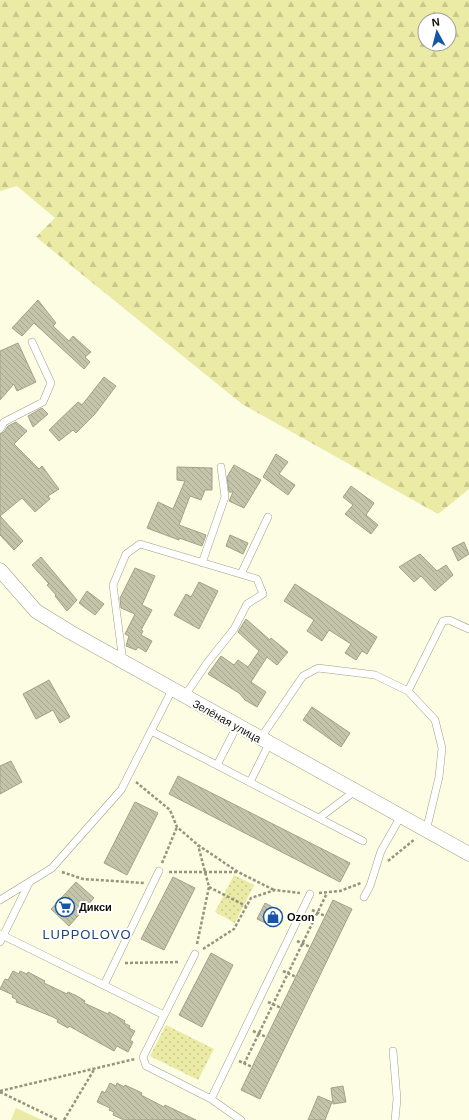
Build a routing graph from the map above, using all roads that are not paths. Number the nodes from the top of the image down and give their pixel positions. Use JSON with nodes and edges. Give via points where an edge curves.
{"nodes":[{"id":1,"x":32,"y":342,"type":"dead end"},
{"id":2,"x":0,"y":429,"type":"edge"},
{"id":3,"x":221,"y":467,"type":"dead end"},
{"id":4,"x":268,"y":517,"type":"dead end"},
{"id":5,"x":202,"y":563,"type":"junction"},
{"id":6,"x":0,"y":570,"type":"edge"},
{"id":7,"x":241,"y":574,"type":"junction"},
{"id":8,"x":469,"y":629,"type":"edge"},
{"id":9,"x":123,"y":662,"type":"junction"},
{"id":10,"x":408,"y":691,"type":"junction"},
{"id":11,"x":178,"y":694,"type":"junction"},
{"id":12,"x":237,"y":726,"type":"junction"},
{"id":13,"x":151,"y":731,"type":"junction"},
{"id":14,"x":265,"y":741,"type":"junction"},
{"id":15,"x":217,"y":765,"type":"junction"},
{"id":16,"x":250,"y":782,"type":"junction"},
{"id":17,"x":355,"y":791,"type":"junction"},
{"id":18,"x":401,"y":816,"type":"junction"},
{"id":19,"x":318,"y":818,"type":"junction"},
{"id":20,"x":426,"y":830,"type":"junction"},
{"id":21,"x":363,"y":841,"type":"dead end"},
{"id":22,"x":469,"y":854,"type":"edge"},
{"id":23,"x":159,"y":872,"type":"road end"},
{"id":24,"x":30,"y":882,"type":"junction"},
{"id":25,"x":310,"y":894,"type":"dead end"},
{"id":26,"x":364,"y":897,"type":"dead end"},
{"id":27,"x":0,"y":900,"type":"edge"},
{"id":28,"x":1,"y":937,"type":"edge"},
{"id":29,"x":195,"y":954,"type":"road end"},
{"id":30,"x":104,"y":985,"type":"junction"},
{"id":31,"x":164,"y":1015,"type":"junction"},
{"id":32,"x":393,"y":1050,"type":"dead end"},
{"id":33,"x":211,"y":1099,"type":"junction"},
{"id":34,"x":241,"y":1120,"type":"edge"},
{"id":35,"x":396,"y":1120,"type":"edge"}],
"edges":[{"from":1,"to":2,"type":"lane","via":[[51,383],[43,402],[4,422]]},
{"from":3,"to":5,"type":"lane","via":[[225,497]]},
{"from":4,"to":7,"type":"lane"},
{"from":5,"to":7,"type":"lane"},
{"from":5,"to":9,"type":"lane","via":[[140,544],[126,554],[113,585]]},
{"from":6,"to":9,"type":"street","name":"Зелёная улица","via":[[36,611]]},
{"from":7,"to":11,"type":"lane","via":[[256,579],[263,594],[247,604],[234,629]]},
{"from":8,"to":10,"type":"lane","via":[[449,620],[443,621]]},
{"from":9,"to":11,"type":"street","name":"Зелёная улица"},
{"from":10,"to":14,"type":"lane","via":[[375,675],[318,668],[303,676]]},
{"from":10,"to":20,"type":"lane","via":[[435,720],[442,748],[439,777]]},
{"from":11,"to":12,"type":"street","name":"Зелёная улица"},
{"from":11,"to":13,"type":"lane"},
{"from":12,"to":14,"type":"street","name":"Зелёная улица"},
{"from":12,"to":15,"type":"lane"},
{"from":13,"to":15,"type":"lane"},
{"from":13,"to":24,"type":"lane","via":[[121,790],[52,868]]},
{"from":14,"to":16,"type":"lane"},
{"from":14,"to":17,"type":"street","name":"Зелёная улица"},
{"from":15,"to":16,"type":"lane"},
{"from":16,"to":19,"type":"lane"},
{"from":17,"to":18,"type":"street","name":"Зелёная улица"},
{"from":17,"to":19,"type":"lane"},
{"from":18,"to":20,"type":"street","name":"Зелёная улица"},
{"from":18,"to":26,"type":"lane","via":[[381,851]]},
{"from":19,"to":21,"type":"lane"},
{"from":20,"to":22,"type":"street","name":"Зелёная улица"},
{"from":23,"to":30,"type":"lane"},
{"from":24,"to":27,"type":"lane"},
{"from":24,"to":28,"type":"lane"},
{"from":25,"to":33,"type":"lane"},
{"from":28,"to":30,"type":"lane"},
{"from":29,"to":31,"type":"lane"},
{"from":30,"to":31,"type":"lane"},
{"from":31,"to":33,"type":"lane","via":[[143,1057],[146,1066]]},
{"from":32,"to":35,"type":"lane"},
{"from":33,"to":34,"type":"lane"}]}
